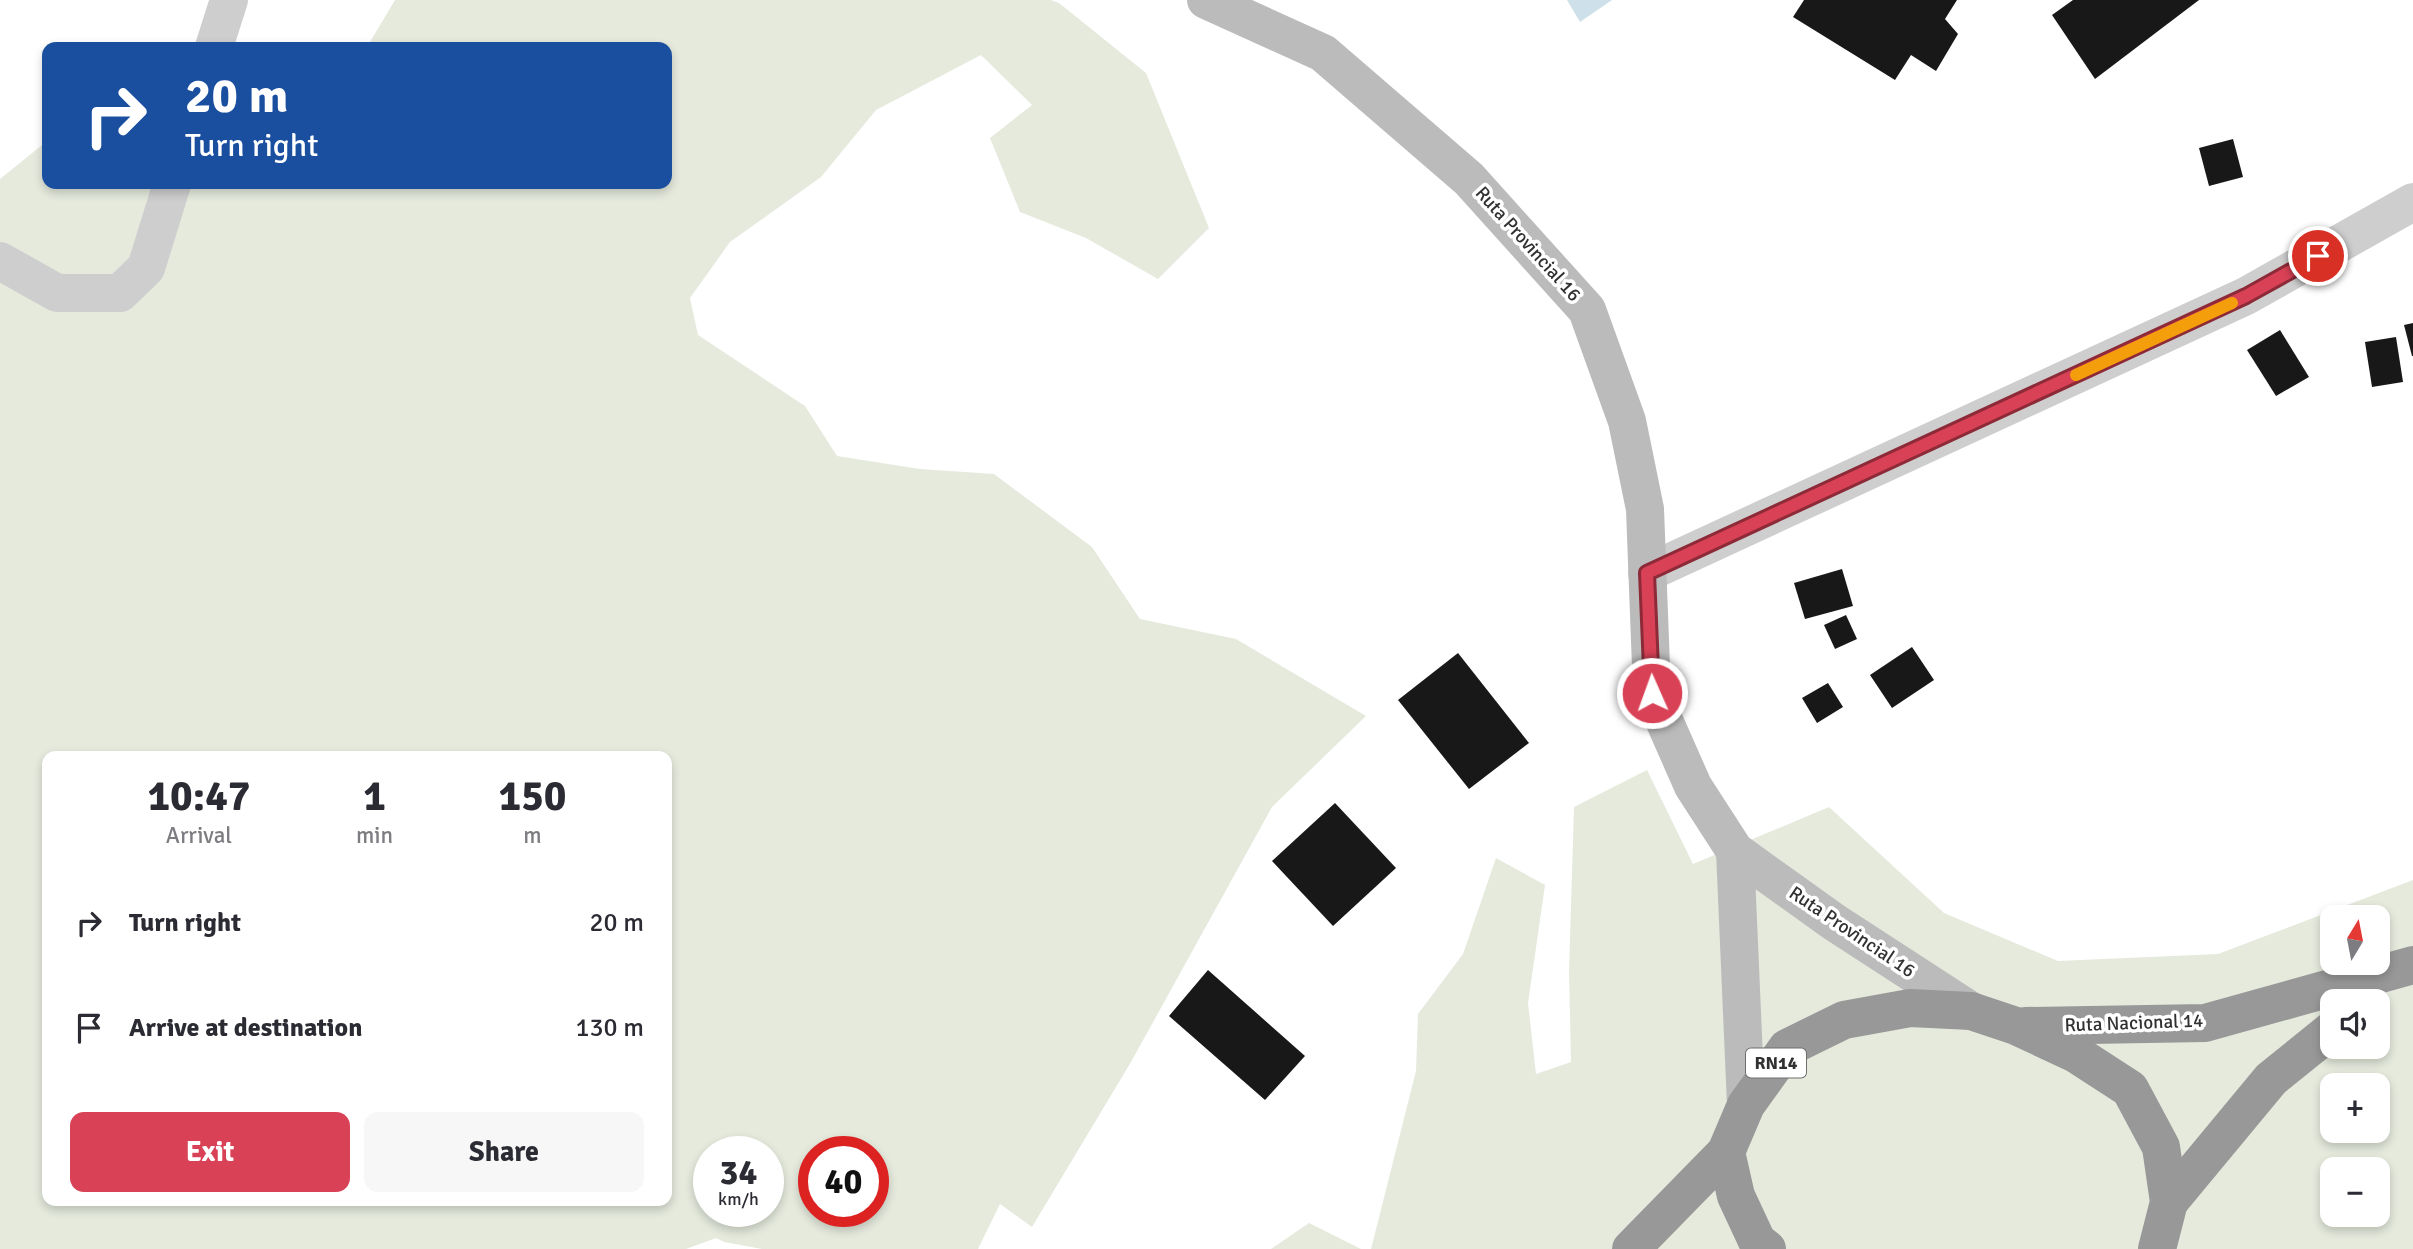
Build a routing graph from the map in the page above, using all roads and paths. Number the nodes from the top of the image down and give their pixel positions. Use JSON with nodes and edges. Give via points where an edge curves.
{"nodes":[{"id":1,"x":229,"y":0,"type":"edge"},
{"id":2,"x":1206,"y":0,"type":"edge"},
{"id":3,"x":216,"y":42,"type":"edge"},
{"id":4,"x":170,"y":189,"type":"edge"},
{"id":5,"x":2413,"y":202,"type":"edge"},
{"id":6,"x":0,"y":261,"type":"edge"},
{"id":7,"x":1647,"y":573,"type":"junction"},
{"id":8,"x":1735,"y":851,"type":"junction"},
{"id":9,"x":2413,"y":965,"type":"edge"},
{"id":10,"x":2383,"y":989,"type":"edge"},
{"id":11,"x":1971,"y":1011,"type":"junction"},
{"id":12,"x":2016,"y":1026,"type":"junction"},
{"id":13,"x":2320,"y":1039,"type":"edge"},
{"id":14,"x":1746,"y":1105,"type":"junction"},
{"id":15,"x":1726,"y":1152,"type":"junction"},
{"id":16,"x":2169,"y":1202,"type":"junction"},
{"id":17,"x":2158,"y":1248,"type":"edge"},
{"id":18,"x":1631,"y":1249,"type":"edge"},
{"id":19,"x":1767,"y":1249,"type":"edge"}],
"edges":[{"from":1,"to":3,"type":"street"},
{"from":2,"to":7,"type":"street","name":"Ruta Provincial 16","via":[[1323,53],[1469,178],[1587,310],[1627,421],[1645,509]]},
{"from":4,"to":6,"type":"street","via":[[146,268],[120,293],[57,293]]},
{"from":5,"to":7,"type":"street","via":[[2246,296]]},
{"from":7,"to":8,"type":"street","name":"Ruta Provincial 16","via":[[1652,693],[1693,786]]},
{"from":8,"to":11,"type":"street","name":"Ruta Provincial 16"},
{"from":8,"to":14,"type":"street"},
{"from":9,"to":10,"type":"highway","name":"Ruta Nacional 14","number":"RN14"},
{"from":9,"to":12,"type":"highway","name":"Ruta Nacional 14","number":"RN14","via":[[2205,1023]]},
{"from":11,"to":12,"type":"highway","number":"RN14"},
{"from":11,"to":14,"type":"highway","number":"RN14","via":[[1910,1008],[1844,1020],[1787,1048]]},
{"from":12,"to":16,"type":"highway","number":"RN14","via":[[2076,1054],[2130,1089],[2161,1147]]},
{"from":13,"to":16,"type":"highway","number":"RN14","via":[[2271,1079]]},
{"from":14,"to":15,"type":"highway","number":"RN14"},
{"from":15,"to":18,"type":"highway","number":"RN14"},
{"from":15,"to":19,"type":"highway","via":[[1735,1196],[1757,1241]]},
{"from":16,"to":17,"type":"highway","number":"RN14"}]}
